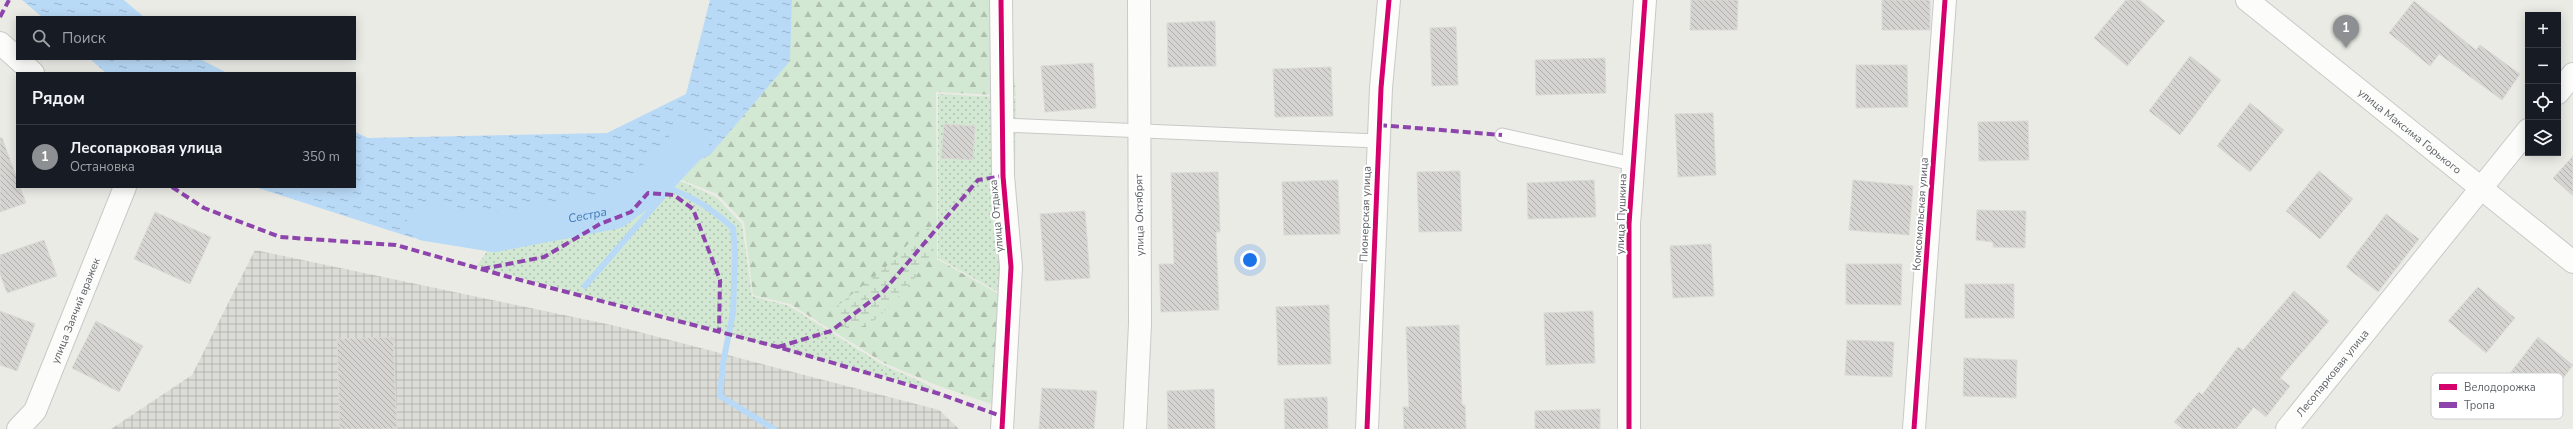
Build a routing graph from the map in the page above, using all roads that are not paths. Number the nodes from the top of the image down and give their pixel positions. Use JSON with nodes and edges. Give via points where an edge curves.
{"nodes":[{"id":1,"x":1001,"y":0,"type":"edge"},
{"id":2,"x":1139,"y":0,"type":"edge"},
{"id":3,"x":1389,"y":0,"type":"edge"},
{"id":4,"x":1645,"y":0,"type":"edge"},
{"id":5,"x":1945,"y":0,"type":"edge"},
{"id":6,"x":2247,"y":0,"type":"edge"},
{"id":7,"x":0,"y":43,"type":"edge"},
{"id":8,"x":16,"y":58,"type":"edge"},
{"id":9,"x":18,"y":60,"type":"edge"},
{"id":10,"x":32,"y":72,"type":"edge"},
{"id":11,"x":2573,"y":74,"type":"edge"},
{"id":12,"x":2561,"y":89,"type":"edge"},
{"id":13,"x":1003,"y":125,"type":"junction"},
{"id":14,"x":1138,"y":131,"type":"junction"},
{"id":15,"x":1502,"y":134,"type":"dead end"},
{"id":16,"x":2525,"y":134,"type":"edge"},
{"id":17,"x":1378,"y":141,"type":"junction"},
{"id":18,"x":1633,"y":164,"type":"junction"},
{"id":19,"x":125,"y":188,"type":"edge"},
{"id":20,"x":2480,"y":189,"type":"junction"},
{"id":21,"x":2573,"y":262,"type":"edge"},
{"id":22,"x":18,"y":429,"type":"edge"},
{"id":23,"x":1002,"y":429,"type":"edge"},
{"id":24,"x":1135,"y":429,"type":"edge"},
{"id":25,"x":1367,"y":429,"type":"edge"},
{"id":26,"x":1629,"y":429,"type":"edge"},
{"id":27,"x":1914,"y":429,"type":"edge"},
{"id":28,"x":2287,"y":429,"type":"edge"}],
"edges":[{"from":1,"to":13,"type":"street","name":"улица Отдыха"},
{"from":2,"to":14,"type":"street","name":"улица Октябрят"},
{"from":3,"to":17,"type":"street","name":"Пионерская улица"},
{"from":4,"to":18,"type":"street","name":"улица Пушкина"},
{"from":5,"to":27,"type":"street","name":"Комсомольская улица"},
{"from":6,"to":20,"type":"street","name":"улица Максима Горького"},
{"from":7,"to":8,"type":"street"},
{"from":9,"to":10,"type":"street"},
{"from":11,"to":12,"type":"street"},
{"from":13,"to":14,"type":"lane"},
{"from":13,"to":23,"type":"street","name":"улица Отдыха","via":[[1003,176],[1011,267]]},
{"from":14,"to":17,"type":"lane"},
{"from":14,"to":24,"type":"street","name":"улица Октябрят","via":[[1140,324]]},
{"from":15,"to":18,"type":"lane"},
{"from":16,"to":20,"type":"street","name":"Лесопарковая улица"},
{"from":17,"to":25,"type":"street","name":"Пионерская улица"},
{"from":18,"to":26,"type":"street","name":"улица Пушкина","via":[[1629,224]]},
{"from":19,"to":22,"type":"street","name":"улица Заячий вражек","via":[[35,411]]},
{"from":20,"to":21,"type":"street","name":"улица Максима Горького"},
{"from":20,"to":28,"type":"street","name":"Лесопарковая улица"}]}
